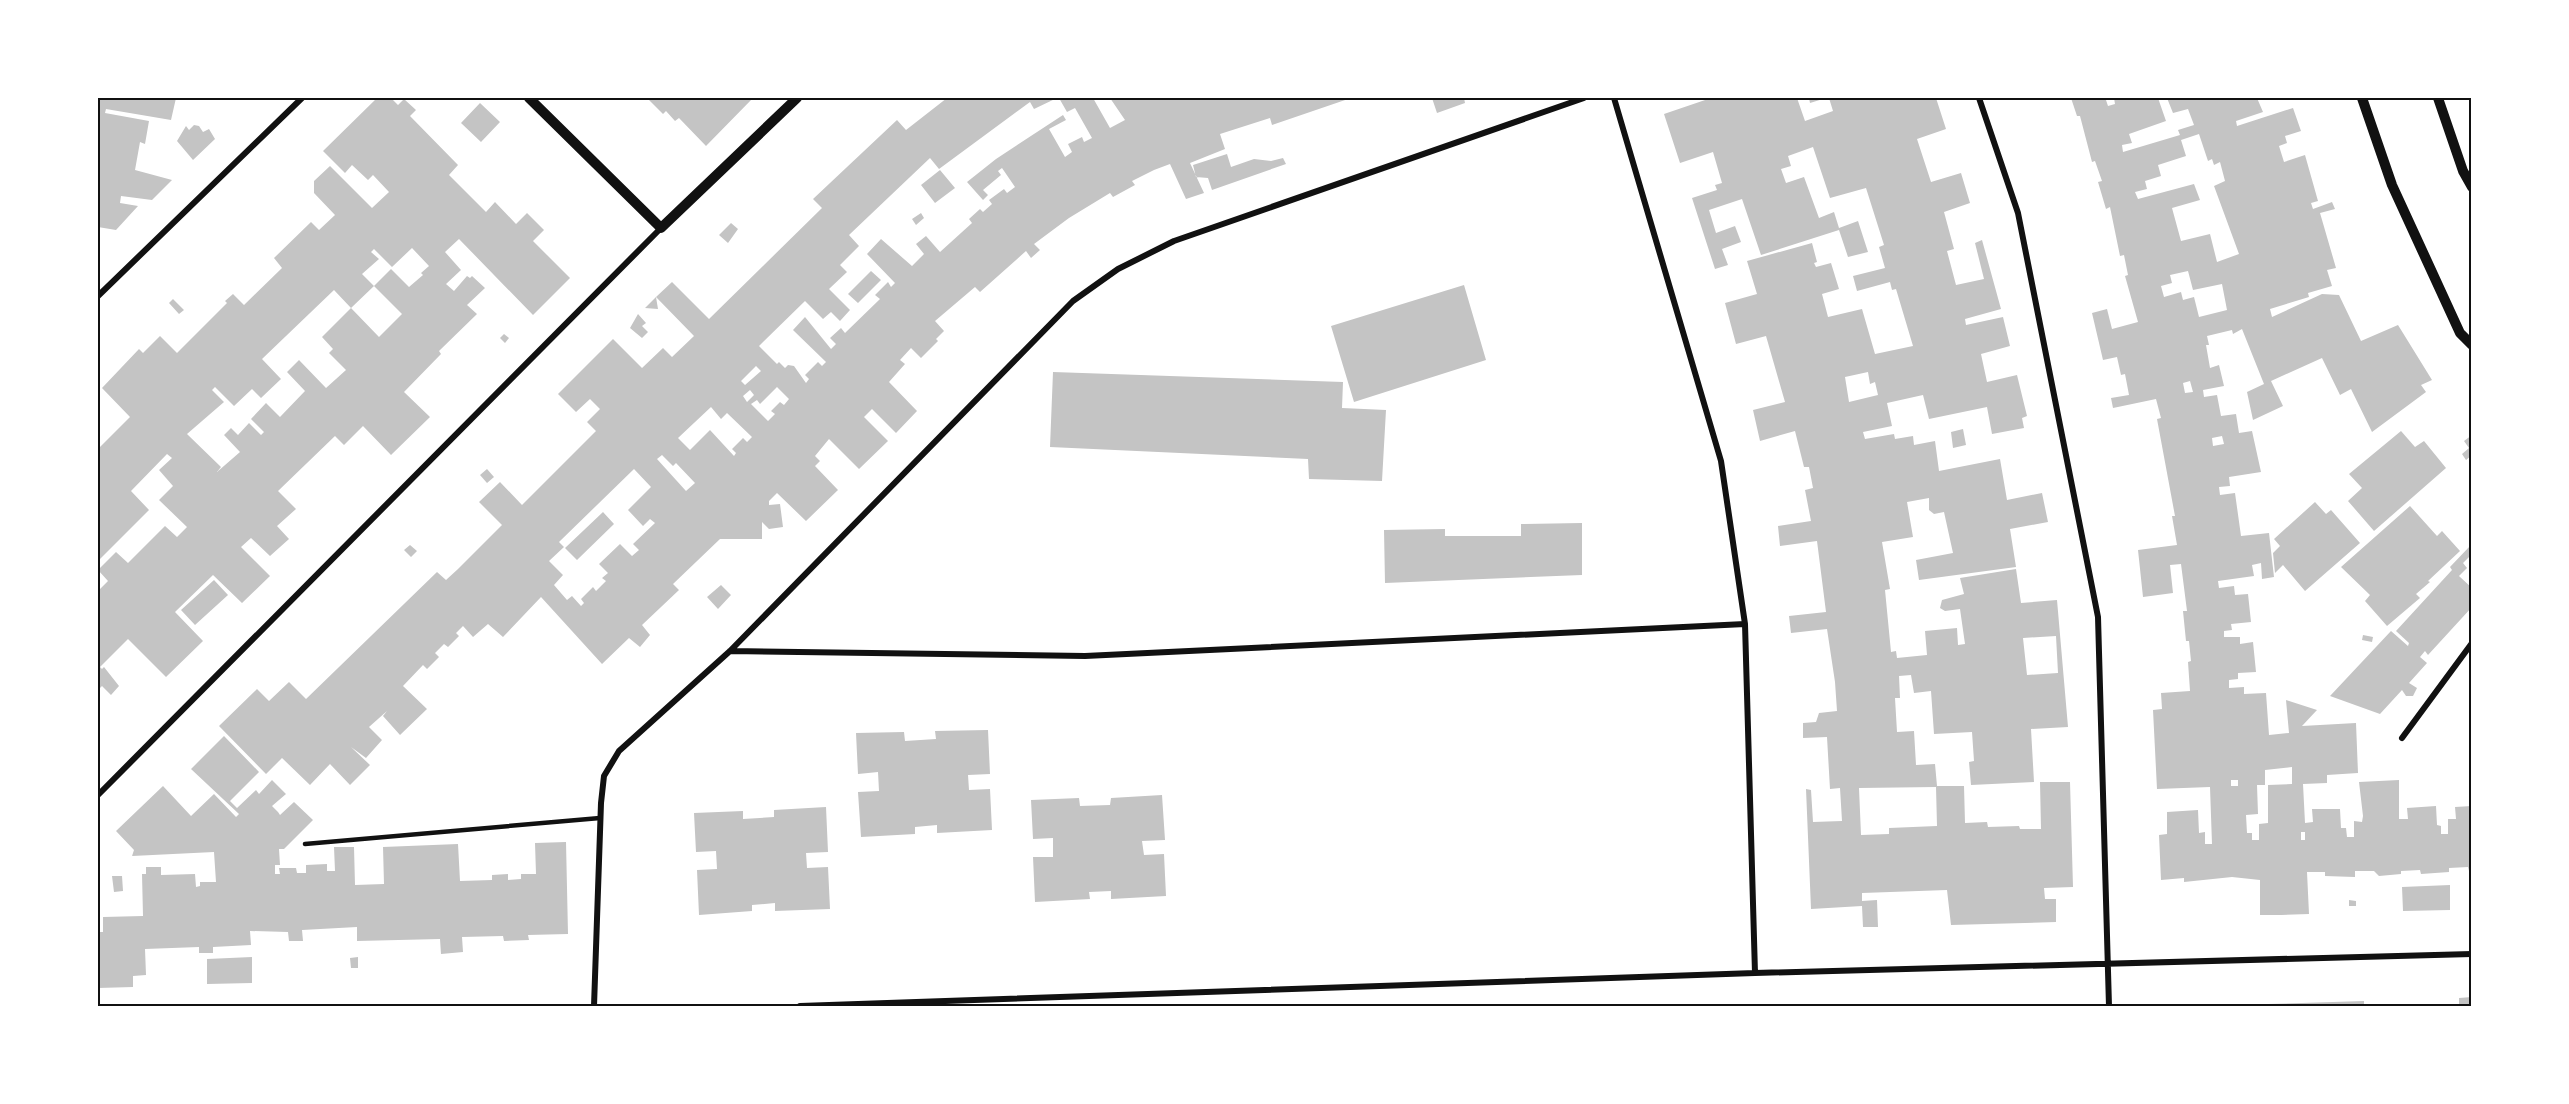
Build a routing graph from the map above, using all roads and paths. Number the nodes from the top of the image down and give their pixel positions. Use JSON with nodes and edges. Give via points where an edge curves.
{"nodes":[{"id":1,"x":302,"y":98,"type":"edge"},
{"id":2,"x":530,"y":98,"type":"edge"},
{"id":3,"x":797,"y":98,"type":"edge"},
{"id":4,"x":1584,"y":98,"type":"edge"},
{"id":5,"x":1614,"y":98,"type":"edge"},
{"id":6,"x":1978,"y":98,"type":"edge"},
{"id":7,"x":2362,"y":98,"type":"edge"},
{"id":8,"x":2438,"y":98,"type":"edge"},
{"id":9,"x":2472,"y":187,"type":"edge"},
{"id":10,"x":661,"y":228,"type":"junction"},
{"id":11,"x":98,"y":296,"type":"edge"},
{"id":12,"x":2472,"y":345,"type":"edge"},
{"id":13,"x":1745,"y":624,"type":"junction"},
{"id":14,"x":2472,"y":643,"type":"edge"},
{"id":15,"x":730,"y":651,"type":"junction"},
{"id":16,"x":2402,"y":738,"type":"dead end"},
{"id":17,"x":98,"y":795,"type":"edge"},
{"id":18,"x":600,"y":818,"type":"junction"},
{"id":19,"x":305,"y":844,"type":"dead end"},
{"id":20,"x":2472,"y":954,"type":"edge"},
{"id":21,"x":2109,"y":962,"type":"junction"},
{"id":22,"x":1755,"y":973,"type":"junction"},
{"id":23,"x":594,"y":1006,"type":"edge"},
{"id":24,"x":800,"y":1006,"type":"edge"},
{"id":25,"x":2109,"y":1006,"type":"edge"}],
"edges":[{"from":1,"to":11,"type":"street"},
{"from":2,"to":10,"type":"street"},
{"from":3,"to":10,"type":"street"},
{"from":4,"to":15,"type":"street","via":[[1174,241],[1118,269],[1073,301]]},
{"from":5,"to":13,"type":"street","via":[[1721,461]]},
{"from":6,"to":21,"type":"street","via":[[2018,213],[2098,618]]},
{"from":7,"to":12,"type":"street","via":[[2392,185],[2460,333]]},
{"from":8,"to":9,"type":"street"},
{"from":10,"to":17,"type":"street"},
{"from":13,"to":15,"type":"street","via":[[1085,656]]},
{"from":13,"to":22,"type":"street"},
{"from":14,"to":16,"type":"street"},
{"from":15,"to":18,"type":"street","via":[[619,751],[604,776]]},
{"from":18,"to":19,"type":"lane"},
{"from":18,"to":23,"type":"street"},
{"from":20,"to":21,"type":"street"},
{"from":21,"to":22,"type":"street"},
{"from":21,"to":25,"type":"street"},
{"from":22,"to":24,"type":"street"}]}
